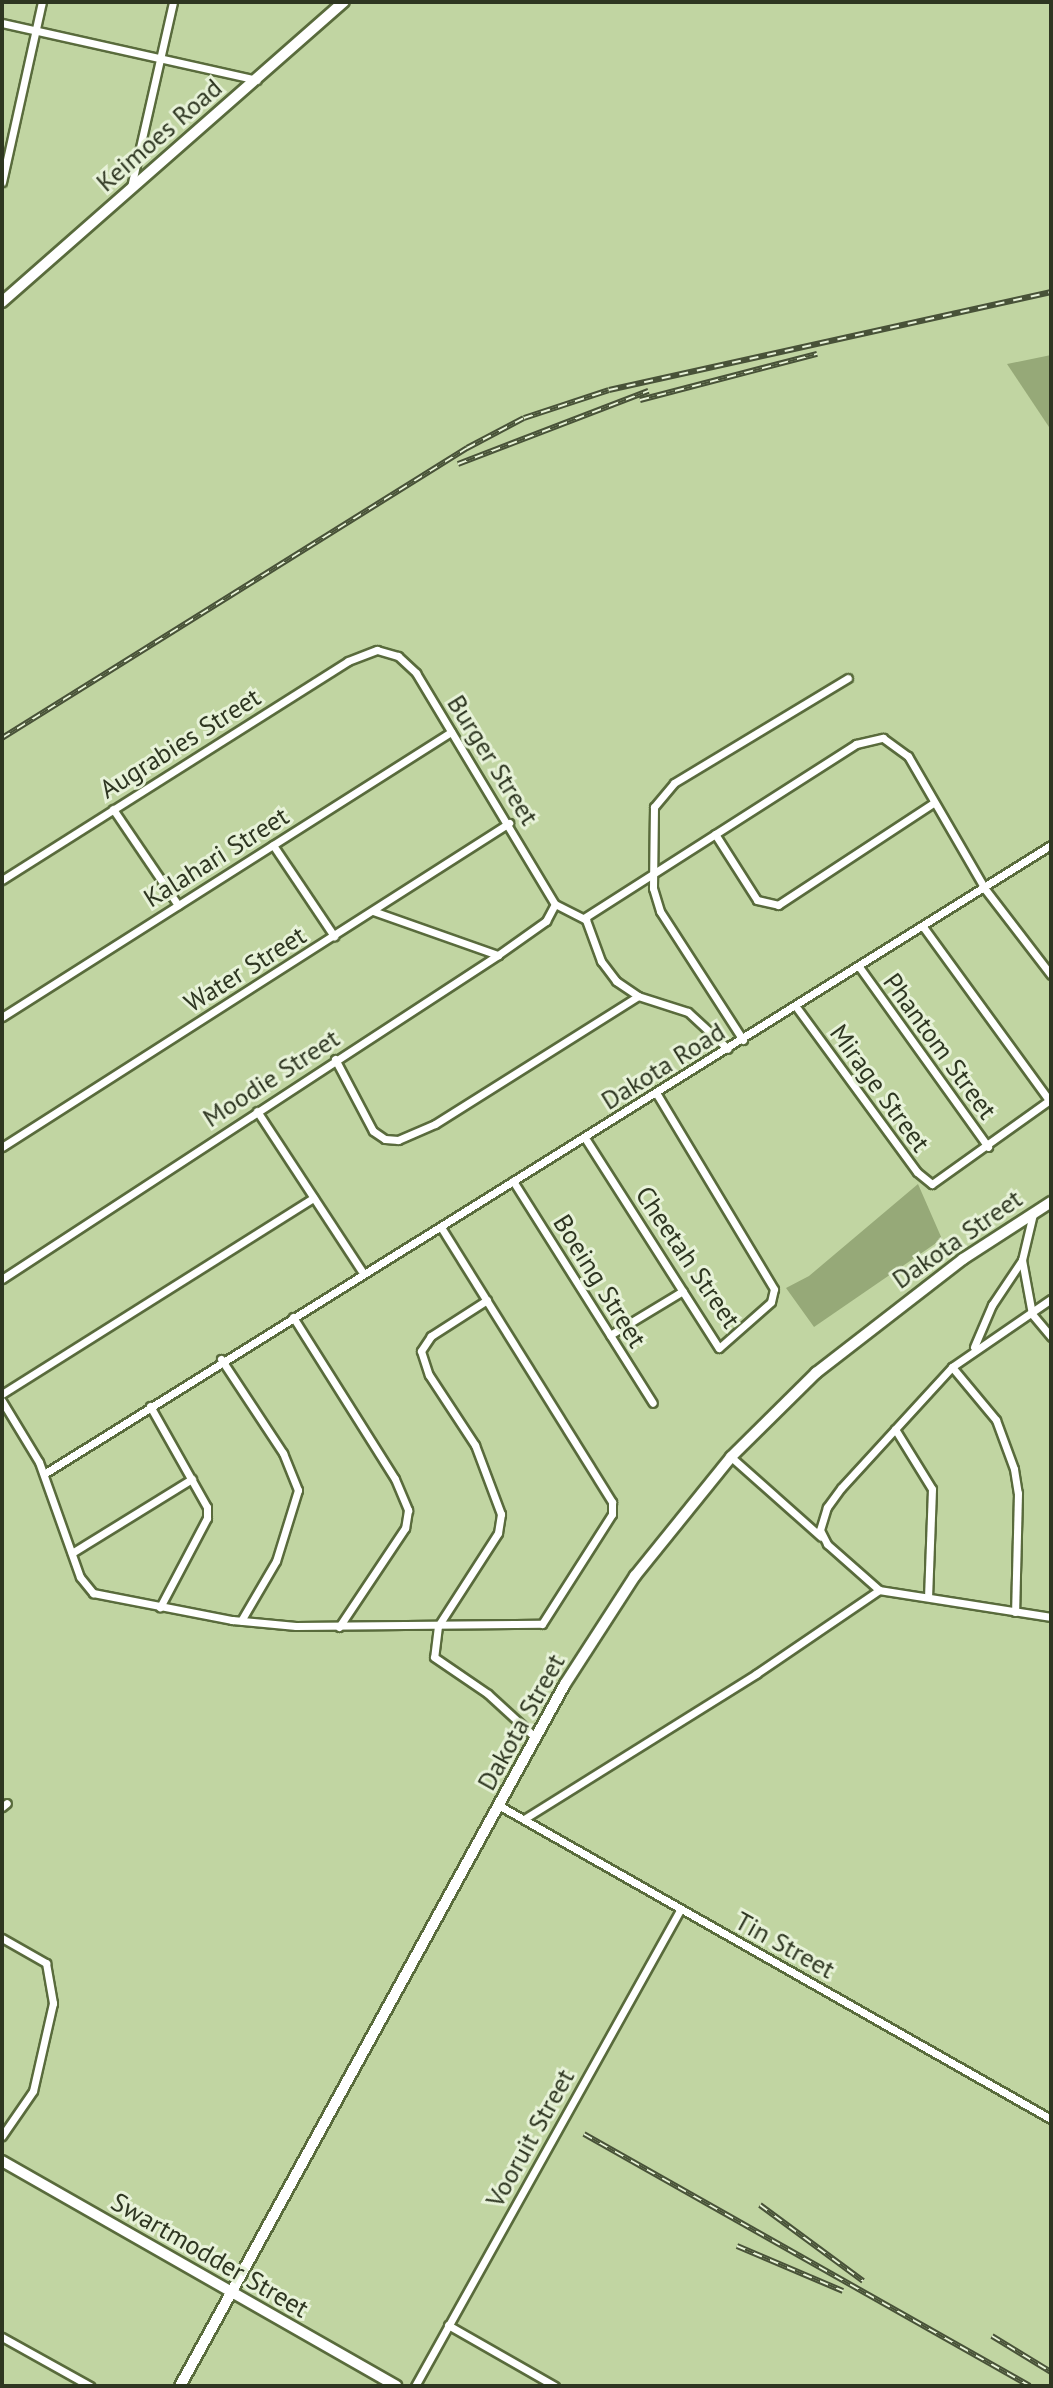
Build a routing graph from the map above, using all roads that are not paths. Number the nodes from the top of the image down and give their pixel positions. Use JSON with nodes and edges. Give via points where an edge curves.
{"nodes":[{"id":1,"x":42,"y":2,"type":"edge"},
{"id":2,"x":173,"y":2,"type":"edge"},
{"id":3,"x":344,"y":2,"type":"edge"},
{"id":4,"x":2,"y":23,"type":"edge"},
{"id":5,"x":36,"y":30,"type":"junction"},
{"id":6,"x":161,"y":58,"type":"junction"},
{"id":7,"x":257,"y":80,"type":"junction"},
{"id":8,"x":2,"y":182,"type":"edge"},
{"id":9,"x":131,"y":187,"type":"junction"},
{"id":10,"x":2,"y":302,"type":"edge"},
{"id":11,"x":384,"y":651,"type":"joint"},
{"id":12,"x":848,"y":678,"type":"dead end"},
{"id":13,"x":451,"y":732,"type":"junction"},
{"id":14,"x":933,"y":803,"type":"junction"},
{"id":15,"x":113,"y":809,"type":"junction"},
{"id":16,"x":509,"y":823,"type":"junction"},
{"id":17,"x":715,"y":834,"type":"junction"},
{"id":18,"x":273,"y":845,"type":"junction"},
{"id":19,"x":1051,"y":845,"type":"edge"},
{"id":20,"x":657,"y":875,"type":"junction"},
{"id":21,"x":2,"y":880,"type":"edge"},
{"id":22,"x":985,"y":889,"type":"junction"},
{"id":23,"x":555,"y":904,"type":"junction"},
{"id":24,"x":178,"y":905,"type":"junction"},
{"id":25,"x":373,"y":911,"type":"junction"},
{"id":26,"x":584,"y":918,"type":"junction"},
{"id":27,"x":924,"y":928,"type":"junction"},
{"id":28,"x":334,"y":936,"type":"junction"},
{"id":29,"x":498,"y":955,"type":"junction"},
{"id":30,"x":860,"y":968,"type":"junction"},
{"id":31,"x":1051,"y":975,"type":"edge"},
{"id":32,"x":638,"y":996,"type":"junction"},
{"id":33,"x":797,"y":1008,"type":"junction"},
{"id":34,"x":2,"y":1017,"type":"edge"},
{"id":35,"x":743,"y":1040,"type":"junction"},
{"id":36,"x":728,"y":1049,"type":"junction"},
{"id":37,"x":335,"y":1059,"type":"junction"},
{"id":38,"x":657,"y":1094,"type":"junction"},
{"id":39,"x":1050,"y":1100,"type":"edge"},
{"id":40,"x":257,"y":1111,"type":"junction"},
{"id":41,"x":585,"y":1138,"type":"junction"},
{"id":42,"x":2,"y":1147,"type":"edge"},
{"id":43,"x":988,"y":1147,"type":"junction"},
{"id":44,"x":513,"y":1181,"type":"junction"},
{"id":45,"x":313,"y":1198,"type":"junction"},
{"id":46,"x":1051,"y":1202,"type":"edge"},
{"id":47,"x":1033,"y":1212,"type":"junction"},
{"id":48,"x":441,"y":1227,"type":"junction"},
{"id":49,"x":1022,"y":1260,"type":"junction"},
{"id":50,"x":363,"y":1273,"type":"junction"},
{"id":51,"x":2,"y":1279,"type":"edge"},
{"id":52,"x":683,"y":1291,"type":"junction"},
{"id":53,"x":1051,"y":1299,"type":"edge"},
{"id":54,"x":487,"y":1300,"type":"junction"},
{"id":55,"x":1032,"y":1314,"type":"junction"},
{"id":56,"x":293,"y":1317,"type":"junction"},
{"id":57,"x":610,"y":1335,"type":"junction"},
{"id":58,"x":1051,"y":1337,"type":"edge"},
{"id":59,"x":974,"y":1348,"type":"junction"},
{"id":60,"x":221,"y":1359,"type":"junction"},
{"id":61,"x":952,"y":1367,"type":"junction"},
{"id":62,"x":2,"y":1394,"type":"edge"},
{"id":63,"x":2,"y":1401,"type":"edge"},
{"id":64,"x":653,"y":1403,"type":"dead end"},
{"id":65,"x":150,"y":1406,"type":"junction"},
{"id":66,"x":895,"y":1429,"type":"junction"},
{"id":67,"x":731,"y":1457,"type":"junction"},
{"id":68,"x":44,"y":1474,"type":"junction"},
{"id":69,"x":192,"y":1479,"type":"junction"},
{"id":70,"x":821,"y":1537,"type":"junction"},
{"id":71,"x":72,"y":1553,"type":"junction"},
{"id":72,"x":879,"y":1590,"type":"junction"},
{"id":73,"x":928,"y":1597,"type":"junction"},
{"id":74,"x":160,"y":1607,"type":"junction"},
{"id":75,"x":1015,"y":1612,"type":"junction"},
{"id":76,"x":1051,"y":1617,"type":"edge"},
{"id":77,"x":241,"y":1621,"type":"junction"},
{"id":78,"x":438,"y":1626,"type":"junction"},
{"id":79,"x":339,"y":1627,"type":"junction"},
{"id":80,"x":535,"y":1737,"type":"junction"},
{"id":81,"x":500,"y":1806,"type":"junction"},
{"id":82,"x":524,"y":1819,"type":"junction"},
{"id":83,"x":680,"y":1910,"type":"junction"},
{"id":84,"x":2,"y":1938,"type":"edge"},
{"id":85,"x":1051,"y":2119,"type":"edge"},
{"id":86,"x":2,"y":2136,"type":"edge"},
{"id":87,"x":2,"y":2161,"type":"edge"},
{"id":88,"x":232,"y":2294,"type":"junction"},
{"id":89,"x":448,"y":2325,"type":"junction"},
{"id":90,"x":2,"y":2337,"type":"edge"},
{"id":91,"x":90,"y":2386,"type":"edge"},
{"id":92,"x":180,"y":2386,"type":"edge"},
{"id":93,"x":396,"y":2386,"type":"edge"},
{"id":94,"x":415,"y":2386,"type":"edge"},
{"id":95,"x":555,"y":2386,"type":"edge"}],
"edges":[{"from":1,"to":5,"type":"street"},
{"from":2,"to":6,"type":"street"},
{"from":3,"to":7,"type":"street","name":"Keimoes Road"},
{"from":4,"to":5,"type":"street"},
{"from":5,"to":6,"type":"street"},
{"from":5,"to":8,"type":"street"},
{"from":6,"to":7,"type":"street"},
{"from":6,"to":9,"type":"street"},
{"from":7,"to":9,"type":"street","name":"Keimoes Road"},
{"from":9,"to":10,"type":"street","name":"Keimoes Road"},
{"from":11,"to":13,"type":"street","name":"Burger Street","via":[[413,669]]},
{"from":11,"to":15,"type":"street","name":"Augrabies Street","via":[[348,661]]},
{"from":12,"to":20,"type":"street","via":[[665,789],[656,800],[652,822]]},
{"from":13,"to":16,"type":"street","name":"Burger Street"},
{"from":13,"to":18,"type":"street","name":"Kalahari Street"},
{"from":14,"to":17,"type":"street","via":[[908,756],[895,743],[871,738]]},
{"from":14,"to":17,"type":"street","via":[[778,905],[757,900]]},
{"from":14,"to":22,"type":"street"},
{"from":15,"to":21,"type":"street","name":"Augrabies Street"},
{"from":15,"to":24,"type":"street"},
{"from":16,"to":23,"type":"street","name":"Burger Street"},
{"from":16,"to":25,"type":"street","name":"Water Street"},
{"from":17,"to":20,"type":"street"},
{"from":18,"to":24,"type":"street","name":"Kalahari Street"},
{"from":18,"to":28,"type":"street"},
{"from":19,"to":22,"type":"street","name":"Dakota Road"},
{"from":20,"to":26,"type":"street"},
{"from":20,"to":35,"type":"street","via":[[653,888],[660,911]]},
{"from":22,"to":27,"type":"street","name":"Dakota Road"},
{"from":22,"to":31,"type":"street"},
{"from":23,"to":26,"type":"street"},
{"from":23,"to":29,"type":"street","name":"Moodie Street","via":[[546,921]]},
{"from":24,"to":34,"type":"street","name":"Kalahari Street"},
{"from":25,"to":28,"type":"street","name":"Water Street"},
{"from":25,"to":29,"type":"street"},
{"from":26,"to":32,"type":"street","via":[[601,961],[616,981]]},
{"from":27,"to":30,"type":"street","name":"Dakota Road"},
{"from":27,"to":39,"type":"street"},
{"from":28,"to":42,"type":"street","name":"Water Street"},
{"from":29,"to":37,"type":"street","name":"Moodie Street"},
{"from":30,"to":33,"type":"street","name":"Dakota Road"},
{"from":30,"to":43,"type":"street","name":"Phantom Street"},
{"from":32,"to":36,"type":"street","via":[[688,1012]]},
{"from":32,"to":37,"type":"street","via":[[435,1124],[398,1140],[373,1131]]},
{"from":33,"to":35,"type":"street","name":"Dakota Road"},
{"from":33,"to":43,"type":"street","name":"Mirage Street","via":[[925,1181],[938,1183]]},
{"from":35,"to":36,"type":"street","name":"Dakota Road"},
{"from":36,"to":38,"type":"street","name":"Dakota Road"},
{"from":37,"to":40,"type":"street","name":"Moodie Street"},
{"from":38,"to":41,"type":"street","name":"Dakota Road"},
{"from":38,"to":52,"type":"street","name":"Cheetah Street","via":[[774,1289],[771,1302],[719,1348]]},
{"from":39,"to":43,"type":"street","name":"Mirage Street"},
{"from":40,"to":45,"type":"street"},
{"from":40,"to":51,"type":"street","name":"Moodie Street"},
{"from":41,"to":44,"type":"street","name":"Dakota Road"},
{"from":41,"to":52,"type":"street","name":"Cheetah Street"},
{"from":44,"to":48,"type":"street","name":"Dakota Road"},
{"from":44,"to":57,"type":"street","name":"Boeing Street"},
{"from":45,"to":50,"type":"street"},
{"from":45,"to":62,"type":"street"},
{"from":46,"to":47,"type":"street","name":"Dakota Street"},
{"from":47,"to":49,"type":"street"},
{"from":47,"to":67,"type":"street","name":"Dakota Street","via":[[857,1338],[782,1403]]},
{"from":48,"to":50,"type":"street","name":"Dakota Road"},
{"from":48,"to":54,"type":"street"},
{"from":49,"to":55,"type":"street"},
{"from":49,"to":59,"type":"street","via":[[992,1305]]},
{"from":50,"to":56,"type":"street","name":"Dakota Road"},
{"from":52,"to":57,"type":"street"},
{"from":53,"to":55,"type":"street"},
{"from":54,"to":78,"type":"street","via":[[431,1336],[421,1351],[429,1375],[475,1445],[501,1514],[498,1533]]},
{"from":54,"to":78,"type":"street","via":[[614,1507],[542,1624]]},
{"from":55,"to":58,"type":"street"},
{"from":55,"to":59,"type":"street"},
{"from":56,"to":60,"type":"street","name":"Dakota Road"},
{"from":56,"to":79,"type":"street","via":[[395,1479],[408,1510],[403,1532]]},
{"from":57,"to":64,"type":"street","name":"Boeing Street"},
{"from":59,"to":61,"type":"street"},
{"from":60,"to":65,"type":"street","name":"Dakota Road"},
{"from":60,"to":77,"type":"street","via":[[283,1453],[298,1490],[276,1561]]},
{"from":61,"to":66,"type":"street"},
{"from":61,"to":75,"type":"street","via":[[996,1420],[1014,1469]]},
{"from":63,"to":68,"type":"street"},
{"from":65,"to":68,"type":"street","name":"Dakota Road"},
{"from":65,"to":69,"type":"street"},
{"from":66,"to":70,"type":"street","via":[[827,1507]]},
{"from":66,"to":73,"type":"street","via":[[932,1489]]},
{"from":67,"to":70,"type":"street"},
{"from":67,"to":80,"type":"street","name":"Dakota Street","via":[[635,1576]]},
{"from":68,"to":71,"type":"street"},
{"from":69,"to":71,"type":"street"},
{"from":69,"to":74,"type":"street","via":[[207,1518]]},
{"from":70,"to":72,"type":"street"},
{"from":71,"to":74,"type":"street","via":[[93,1593]]},
{"from":72,"to":73,"type":"street"},
{"from":72,"to":82,"type":"street"},
{"from":73,"to":75,"type":"street"},
{"from":74,"to":77,"type":"street"},
{"from":75,"to":76,"type":"street"},
{"from":77,"to":79,"type":"street"},
{"from":78,"to":79,"type":"street"},
{"from":78,"to":80,"type":"street","via":[[433,1648],[438,1664],[488,1694]]},
{"from":80,"to":81,"type":"street","name":"Dakota Street"},
{"from":81,"to":82,"type":"street","name":"Tin Street"},
{"from":81,"to":88,"type":"street","name":"Dakota Street"},
{"from":82,"to":83,"type":"street","name":"Tin Street"},
{"from":83,"to":85,"type":"street","name":"Tin Street"},
{"from":83,"to":89,"type":"street","name":"Vooruit Street"},
{"from":84,"to":86,"type":"street","via":[[46,1963],[53,1994],[33,2091]]},
{"from":87,"to":88,"type":"street","name":"Swartmodder Street"},
{"from":88,"to":92,"type":"street","name":"Dakota Street"},
{"from":88,"to":93,"type":"street","name":"Swartmodder Street"},
{"from":89,"to":94,"type":"street","name":"Vooruit Street"},
{"from":89,"to":95,"type":"street"},
{"from":90,"to":91,"type":"street"}]}
